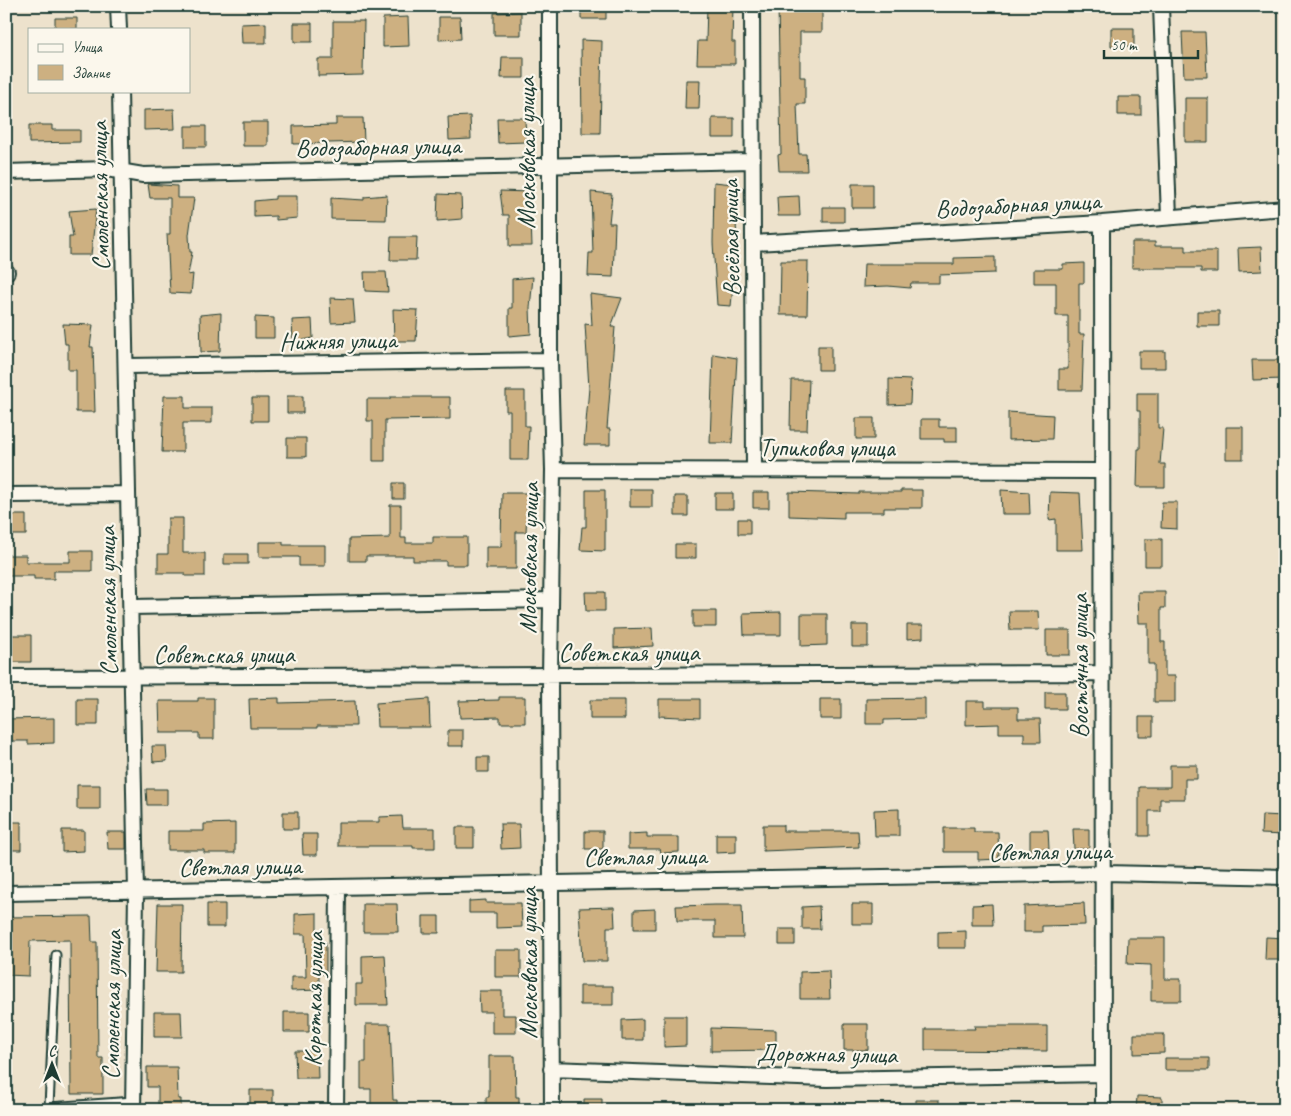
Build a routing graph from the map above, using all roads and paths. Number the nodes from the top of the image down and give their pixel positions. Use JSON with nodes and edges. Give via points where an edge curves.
{"nodes":[{"id":1,"x":118,"y":6,"type":"edge"},
{"id":2,"x":550,"y":6,"type":"edge"},
{"id":3,"x":752,"y":6,"type":"edge"},
{"id":4,"x":1161,"y":6,"type":"edge"},
{"id":5,"x":119,"y":28,"type":"edge"},
{"id":6,"x":120,"y":92,"type":"edge"},
{"id":7,"x":752,"y":161,"type":"junction"},
{"id":8,"x":549,"y":165,"type":"junction"},
{"id":9,"x":6,"y":172,"type":"edge"},
{"id":10,"x":122,"y":172,"type":"junction"},
{"id":11,"x":1285,"y":208,"type":"edge"},
{"id":12,"x":1169,"y":217,"type":"junction"},
{"id":13,"x":1102,"y":223,"type":"junction"},
{"id":14,"x":754,"y":243,"type":"junction"},
{"id":15,"x":550,"y":360,"type":"junction"},
{"id":16,"x":127,"y":366,"type":"junction"},
{"id":17,"x":553,"y":470,"type":"junction"},
{"id":18,"x":754,"y":470,"type":"junction"},
{"id":19,"x":1101,"y":471,"type":"junction"},
{"id":20,"x":128,"y":494,"type":"junction"},
{"id":21,"x":6,"y":495,"type":"edge"},
{"id":22,"x":551,"y":600,"type":"junction"},
{"id":23,"x":131,"y":607,"type":"junction"},
{"id":24,"x":1103,"y":673,"type":"junction"},
{"id":25,"x":550,"y":676,"type":"junction"},
{"id":26,"x":6,"y":677,"type":"edge"},
{"id":27,"x":132,"y":678,"type":"junction"},
{"id":28,"x":1104,"y":873,"type":"junction"},
{"id":29,"x":1285,"y":877,"type":"edge"},
{"id":30,"x":551,"y":882,"type":"junction"},
{"id":31,"x":338,"y":888,"type":"junction"},
{"id":32,"x":136,"y":892,"type":"junction"},
{"id":33,"x":6,"y":893,"type":"edge"},
{"id":34,"x":56,"y":955,"type":"dead end"},
{"id":35,"x":551,"y":1069,"type":"junction"},
{"id":36,"x":1103,"y":1074,"type":"junction"},
{"id":37,"x":134,"y":1105,"type":"edge"},
{"id":38,"x":48,"y":1109,"type":"edge"},
{"id":39,"x":336,"y":1110,"type":"edge"},
{"id":40,"x":552,"y":1110,"type":"edge"},
{"id":41,"x":1103,"y":1110,"type":"edge"}],
"edges":[{"from":1,"to":5,"type":"street"},
{"from":2,"to":8,"type":"street","name":"Московская улица"},
{"from":3,"to":7,"type":"street","name":"Весёлая улица"},
{"from":4,"to":12,"type":"street"},
{"from":6,"to":10,"type":"street","name":"Смоленская улица"},
{"from":7,"to":8,"type":"street","name":"Водозаборная улица"},
{"from":7,"to":14,"type":"street","name":"Весёлая улица"},
{"from":8,"to":10,"type":"street","name":"Водозаборная улица","via":[[143,175]]},
{"from":8,"to":15,"type":"street","name":"Московская улица"},
{"from":9,"to":10,"type":"street","name":"Водозаборная улица","via":[[107,169]]},
{"from":10,"to":16,"type":"street","name":"Смоленская улица"},
{"from":11,"to":12,"type":"street","name":"Водозаборная улица"},
{"from":12,"to":13,"type":"street","name":"Водозаборная улица"},
{"from":13,"to":14,"type":"street","name":"Водозаборная улица"},
{"from":13,"to":19,"type":"street","name":"Восточная улица"},
{"from":14,"to":18,"type":"street","name":"Весёлая улица"},
{"from":15,"to":16,"type":"street","name":"Нижняя улица"},
{"from":15,"to":17,"type":"street","name":"Московская улица"},
{"from":16,"to":20,"type":"street","name":"Смоленская улица"},
{"from":17,"to":18,"type":"street","name":"Тупиковая улица"},
{"from":17,"to":22,"type":"street","name":"Московская улица"},
{"from":18,"to":19,"type":"street","name":"Тупиковая улица"},
{"from":19,"to":24,"type":"street","name":"Восточная улица"},
{"from":20,"to":21,"type":"street"},
{"from":20,"to":23,"type":"street","name":"Смоленская улица"},
{"from":22,"to":23,"type":"street","name":"Советская улица"},
{"from":22,"to":25,"type":"street","name":"Московская улица"},
{"from":23,"to":27,"type":"street","name":"Смоленская улица"},
{"from":24,"to":25,"type":"street","name":"Советская улица"},
{"from":24,"to":28,"type":"street","name":"Восточная улица"},
{"from":25,"to":27,"type":"street","name":"Советская улица"},
{"from":25,"to":30,"type":"street","name":"Московская улица"},
{"from":26,"to":27,"type":"street","name":"Советская улица"},
{"from":27,"to":32,"type":"street","name":"Смоленская улица"},
{"from":28,"to":29,"type":"street","name":"Светлая улица"},
{"from":28,"to":30,"type":"street","name":"Светлая улица"},
{"from":28,"to":36,"type":"street","name":"Восточная улица"},
{"from":30,"to":31,"type":"street","name":"Светлая улица"},
{"from":30,"to":35,"type":"street","name":"Московская улица"},
{"from":31,"to":32,"type":"street","name":"Светлая улица"},
{"from":31,"to":39,"type":"street","name":"Короткая улица"},
{"from":32,"to":33,"type":"street","name":"Светлая улица"},
{"from":32,"to":37,"type":"street","name":"Смоленская улица"},
{"from":34,"to":38,"type":"lane"},
{"from":35,"to":36,"type":"street","name":"Дорожная улица","via":[[827,1079]]},
{"from":35,"to":40,"type":"street","name":"Московская улица"},
{"from":36,"to":41,"type":"street","name":"Восточная улица"},
{"from":37,"to":38,"type":"lane"}]}
